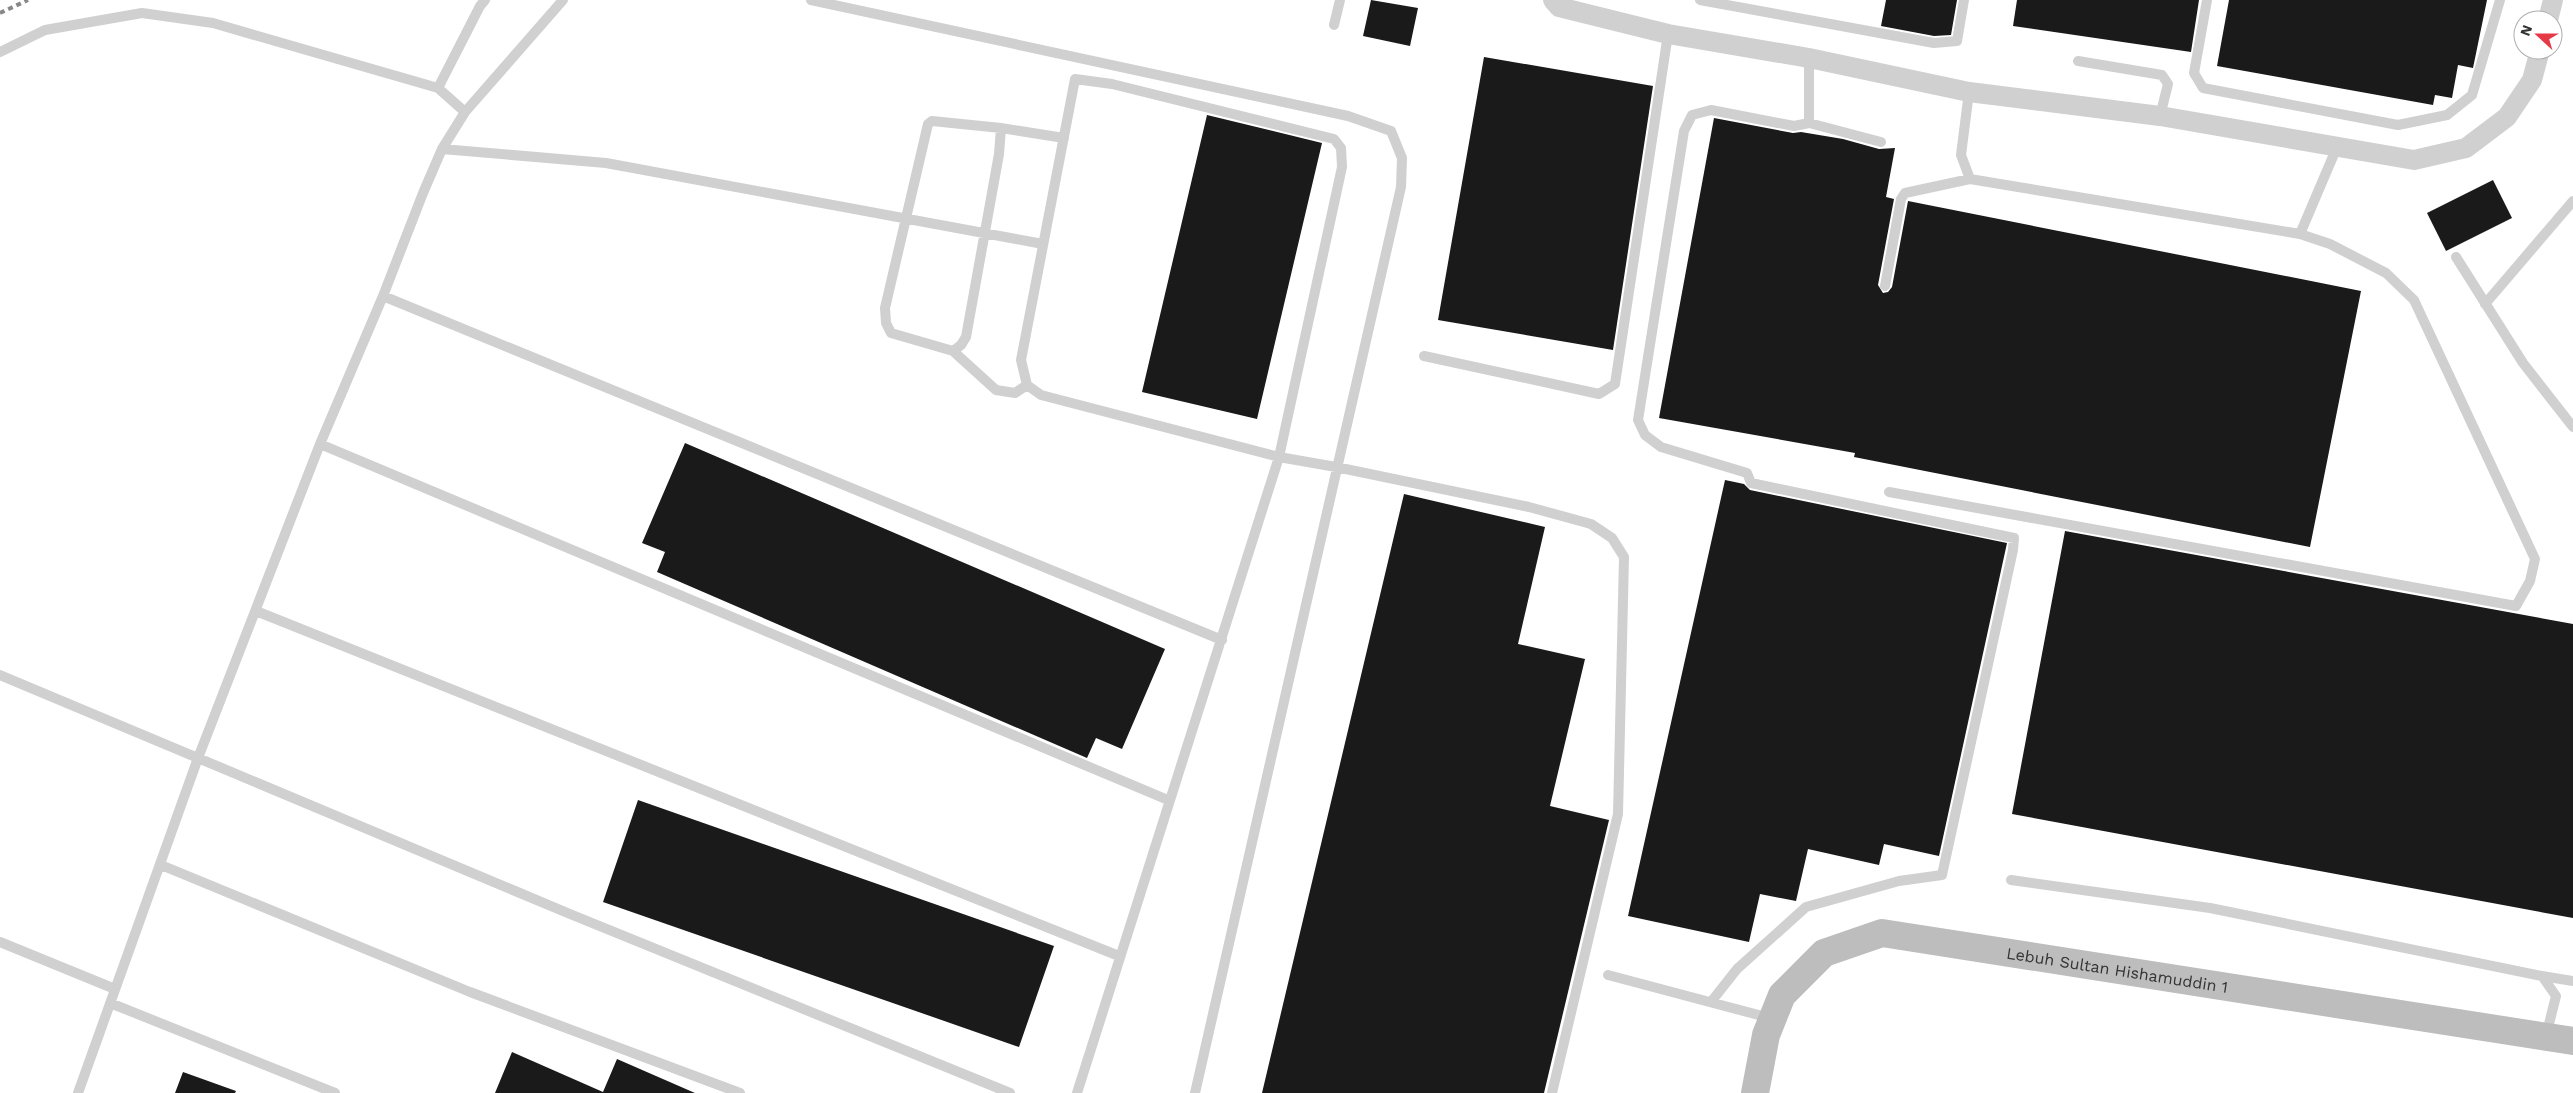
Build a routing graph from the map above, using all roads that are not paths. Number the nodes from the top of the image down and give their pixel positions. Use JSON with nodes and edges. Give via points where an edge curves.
{"nodes":[{"id":1,"x":485,"y":0,"type":"edge"},
{"id":2,"x":563,"y":0,"type":"edge"},
{"id":3,"x":811,"y":0,"type":"edge"},
{"id":4,"x":1340,"y":0,"type":"edge"},
{"id":5,"x":1553,"y":0,"type":"edge"},
{"id":6,"x":1700,"y":0,"type":"edge"},
{"id":7,"x":1964,"y":0,"type":"edge"},
{"id":8,"x":2207,"y":0,"type":"edge"},
{"id":9,"x":2500,"y":0,"type":"edge"},
{"id":10,"x":1334,"y":25,"type":"dead end"},
{"id":11,"x":1668,"y":34,"type":"junction"},
{"id":12,"x":0,"y":52,"type":"edge"},
{"id":13,"x":1809,"y":58,"type":"junction"},
{"id":14,"x":2537,"y":60,"type":"edge"},
{"id":15,"x":2078,"y":61,"type":"dead end"},
{"id":16,"x":438,"y":88,"type":"junction"},
{"id":17,"x":1969,"y":92,"type":"junction"},
{"id":18,"x":465,"y":112,"type":"junction"},
{"id":19,"x":2160,"y":116,"type":"junction"},
{"id":20,"x":1809,"y":123,"type":"junction"},
{"id":21,"x":1001,"y":128,"type":"junction"},
{"id":22,"x":1064,"y":138,"type":"junction"},
{"id":23,"x":1881,"y":142,"type":"dead end"},
{"id":24,"x":2337,"y":147,"type":"junction"},
{"id":25,"x":442,"y":149,"type":"junction"},
{"id":26,"x":1970,"y":179,"type":"junction"},
{"id":27,"x":2573,"y":201,"type":"edge"},
{"id":28,"x":905,"y":217,"type":"junction"},
{"id":29,"x":984,"y":233,"type":"junction"},
{"id":30,"x":2300,"y":234,"type":"junction"},
{"id":31,"x":1043,"y":244,"type":"junction"},
{"id":32,"x":2456,"y":257,"type":"dead end"},
{"id":33,"x":1885,"y":286,"type":"dead end"},
{"id":34,"x":383,"y":296,"type":"junction"},
{"id":35,"x":2485,"y":304,"type":"junction"},
{"id":36,"x":952,"y":350,"type":"junction"},
{"id":37,"x":1424,"y":356,"type":"dead end"},
{"id":38,"x":1027,"y":385,"type":"junction"},
{"id":39,"x":2573,"y":427,"type":"edge"},
{"id":40,"x":320,"y":444,"type":"junction"},
{"id":41,"x":1279,"y":457,"type":"junction"},
{"id":42,"x":1336,"y":466,"type":"junction"},
{"id":43,"x":1889,"y":492,"type":"dead end"},
{"id":44,"x":256,"y":611,"type":"junction"},
{"id":45,"x":1222,"y":640,"type":"junction"},
{"id":46,"x":0,"y":675,"type":"edge"},
{"id":47,"x":198,"y":758,"type":"junction"},
{"id":48,"x":1168,"y":800,"type":"junction"},
{"id":49,"x":161,"y":865,"type":"junction"},
{"id":50,"x":2011,"y":880,"type":"dead end"},
{"id":51,"x":0,"y":942,"type":"edge"},
{"id":52,"x":1119,"y":956,"type":"junction"},
{"id":53,"x":1608,"y":975,"type":"dead end"},
{"id":54,"x":2542,"y":976,"type":"junction"},
{"id":55,"x":2573,"y":981,"type":"edge"},
{"id":56,"x":115,"y":989,"type":"junction"},
{"id":57,"x":1710,"y":1002,"type":"junction"},
{"id":58,"x":110,"y":1003,"type":"junction"},
{"id":59,"x":1771,"y":1019,"type":"junction"},
{"id":60,"x":2546,"y":1037,"type":"junction"},
{"id":61,"x":2573,"y":1041,"type":"edge"},
{"id":62,"x":78,"y":1093,"type":"edge"},
{"id":63,"x":334,"y":1093,"type":"edge"},
{"id":64,"x":740,"y":1093,"type":"edge"},
{"id":65,"x":1010,"y":1093,"type":"edge"},
{"id":66,"x":1077,"y":1093,"type":"edge"},
{"id":67,"x":1195,"y":1093,"type":"edge"},
{"id":68,"x":1552,"y":1093,"type":"edge"},
{"id":69,"x":1755,"y":1093,"type":"edge"}],
"edges":[{"from":1,"to":16,"type":"lane"},
{"from":2,"to":18,"type":"lane"},
{"from":3,"to":42,"type":"lane","via":[[1348,116],[1391,131],[1402,158],[1401,187]]},
{"from":4,"to":10,"type":"lane"},
{"from":5,"to":11,"type":"street","via":[[1559,7]]},
{"from":6,"to":7,"type":"lane","via":[[1934,43],[1957,40]]},
{"from":8,"to":9,"type":"lane","via":[[2194,73],[2203,88],[2398,125],[2447,115],[2472,95]]},
{"from":11,"to":13,"type":"street"},
{"from":11,"to":37,"type":"lane","via":[[1614,384],[1599,394]]},
{"from":12,"to":16,"type":"lane","via":[[45,30],[142,13],[213,23]]},
{"from":13,"to":17,"type":"street"},
{"from":13,"to":20,"type":"lane"},
{"from":14,"to":24,"type":"street","via":[[2532,80],[2507,116],[2466,148],[2414,160]]},
{"from":15,"to":19,"type":"lane","via":[[2162,75],[2168,84]]},
{"from":16,"to":18,"type":"lane"},
{"from":17,"to":19,"type":"street"},
{"from":17,"to":26,"type":"lane","via":[[1961,155]]},
{"from":18,"to":25,"type":"lane"},
{"from":19,"to":24,"type":"street"},
{"from":20,"to":23,"type":"lane"},
{"from":20,"to":57,"type":"lane","via":[[1794,126],[1710,110],[1692,115],[1684,131],[1638,420],[1645,434],[1660,447],[1747,473],[1751,483],[2014,538],[2013,550],[1942,875],[1899,881],[1806,907],[1737,969]]},
{"from":21,"to":22,"type":"lane"},
{"from":21,"to":28,"type":"lane","via":[[938,121],[928,124]]},
{"from":21,"to":29,"type":"lane"},
{"from":22,"to":31,"type":"lane"},
{"from":22,"to":41,"type":"lane","via":[[1075,79],[1112,84],[1334,139],[1341,148],[1342,167]]},
{"from":24,"to":30,"type":"lane"},
{"from":25,"to":28,"type":"lane","via":[[606,163]]},
{"from":25,"to":34,"type":"lane"},
{"from":26,"to":30,"type":"lane"},
{"from":26,"to":33,"type":"lane","via":[[1905,193],[1901,199]]},
{"from":27,"to":35,"type":"lane"},
{"from":28,"to":29,"type":"lane"},
{"from":28,"to":36,"type":"lane","via":[[885,308],[886,324],[890,332]]},
{"from":29,"to":31,"type":"lane"},
{"from":29,"to":36,"type":"lane","via":[[966,337]]},
{"from":30,"to":43,"type":"lane","via":[[2330,244],[2386,272],[2414,300],[2534,559],[2530,581],[2516,606]]},
{"from":31,"to":38,"type":"lane","via":[[1021,360]]},
{"from":32,"to":35,"type":"lane"},
{"from":34,"to":40,"type":"lane"},
{"from":34,"to":45,"type":"lane"},
{"from":35,"to":39,"type":"lane","via":[[2523,363]]},
{"from":36,"to":38,"type":"lane","via":[[996,390],[1015,393]]},
{"from":38,"to":41,"type":"lane","via":[[1041,395]]},
{"from":40,"to":44,"type":"lane"},
{"from":40,"to":48,"type":"lane"},
{"from":41,"to":42,"type":"lane"},
{"from":41,"to":45,"type":"lane"},
{"from":42,"to":67,"type":"lane"},
{"from":42,"to":68,"type":"lane","via":[[1529,507],[1591,524],[1612,538],[1624,558],[1616,783],[1618,814]]},
{"from":44,"to":47,"type":"lane"},
{"from":44,"to":52,"type":"lane"},
{"from":45,"to":48,"type":"lane"},
{"from":46,"to":47,"type":"lane"},
{"from":47,"to":49,"type":"lane"},
{"from":47,"to":65,"type":"lane"},
{"from":48,"to":52,"type":"lane"},
{"from":49,"to":56,"type":"lane"},
{"from":49,"to":64,"type":"lane","via":[[470,992]]},
{"from":50,"to":54,"type":"lane","via":[[2210,908]]},
{"from":51,"to":56,"type":"lane"},
{"from":52,"to":66,"type":"lane"},
{"from":53,"to":57,"type":"lane"},
{"from":54,"to":55,"type":"lane"},
{"from":54,"to":60,"type":"lane","via":[[2556,996]]},
{"from":56,"to":58,"type":"lane"},
{"from":57,"to":59,"type":"lane"},
{"from":58,"to":62,"type":"lane"},
{"from":58,"to":63,"type":"lane"},
{"from":59,"to":60,"type":"street","name":"Lebuh Sultan Hishamuddin 1","via":[[1782,995],[1824,954],[1882,933]]},
{"from":59,"to":69,"type":"street","name":"Lebuh Sultan Hishamuddin 1"},
{"from":60,"to":61,"type":"street","name":"Lebuh Sultan Hishamuddin 1"}]}
